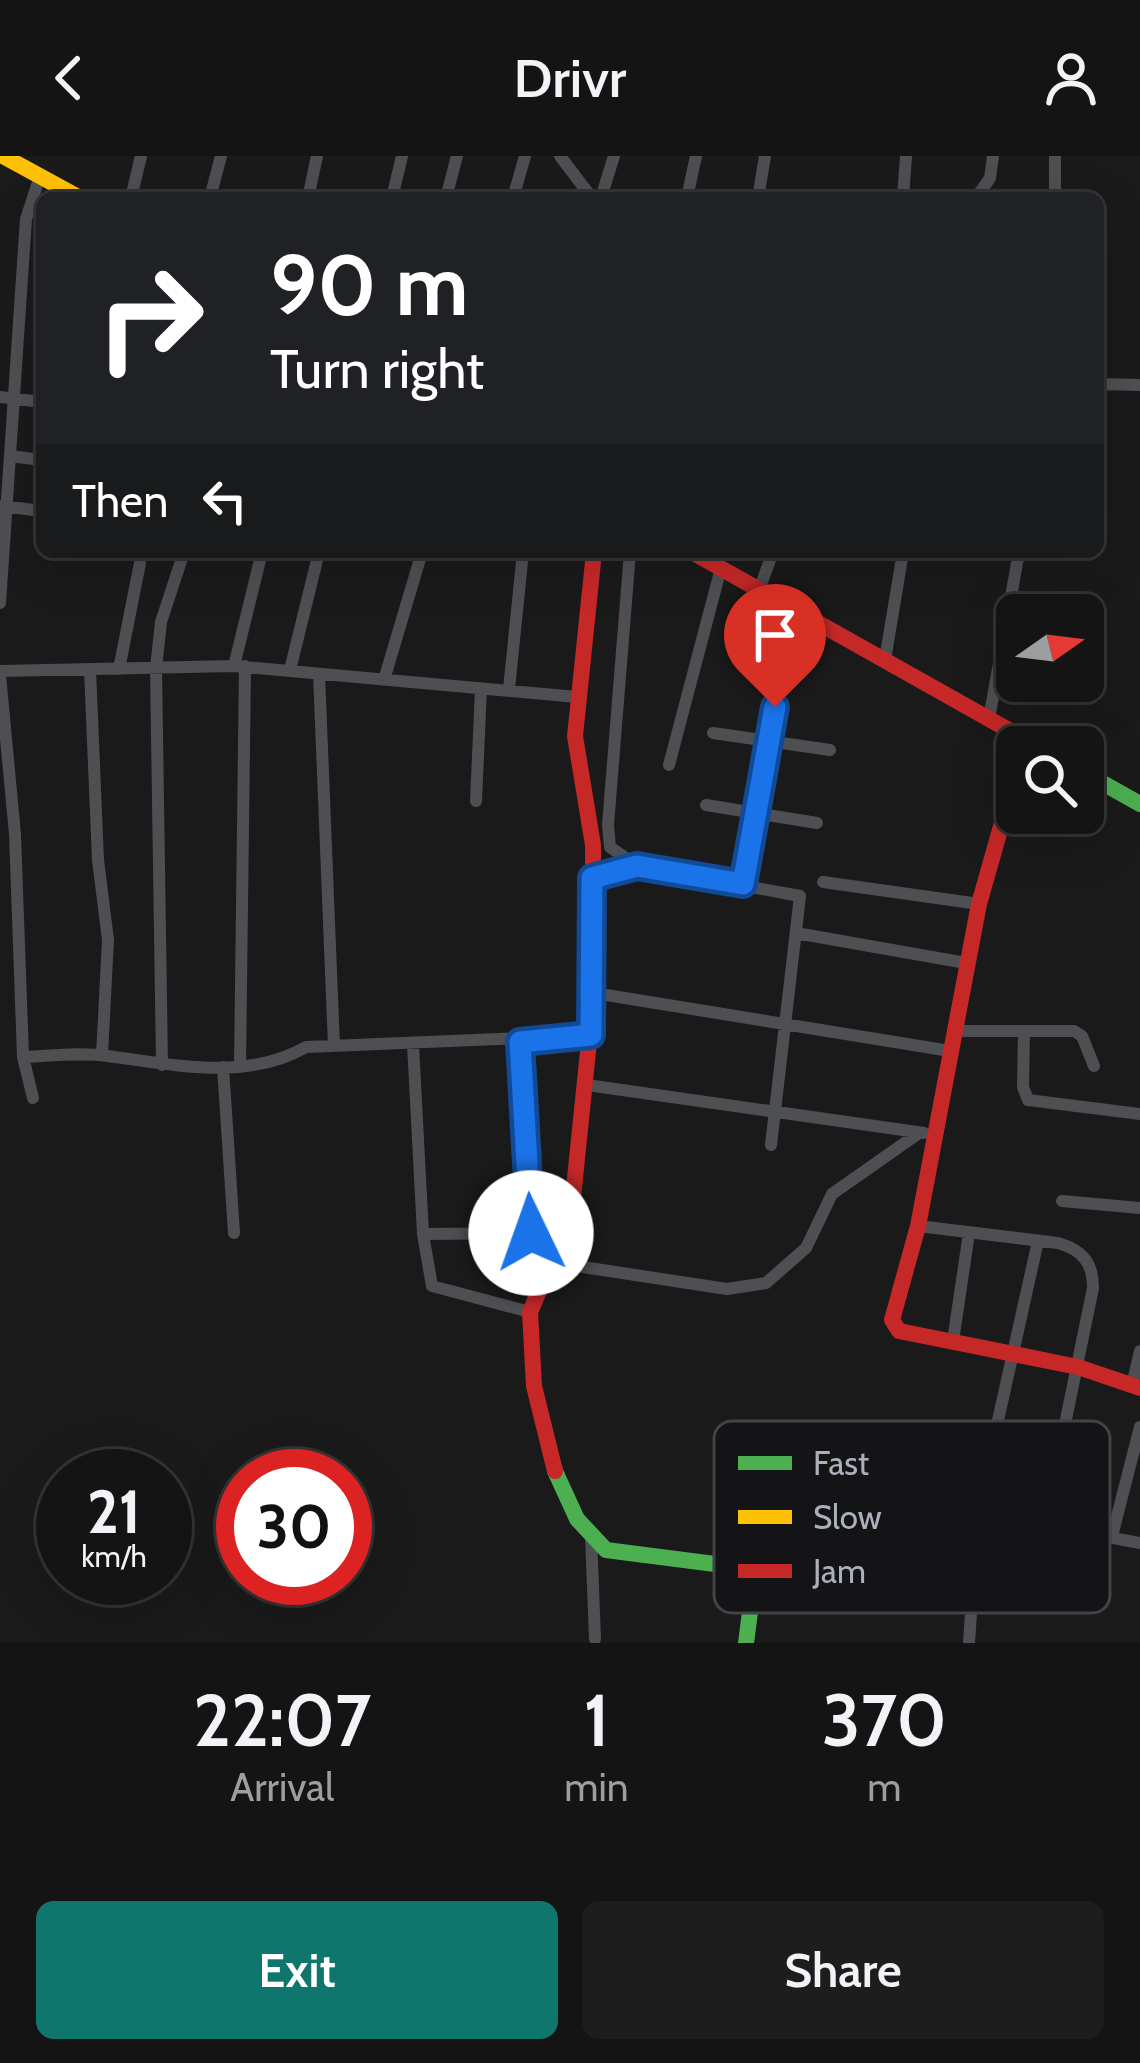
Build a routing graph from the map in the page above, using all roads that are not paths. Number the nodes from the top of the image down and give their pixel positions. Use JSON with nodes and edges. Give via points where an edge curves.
{"nodes":[{"id":1,"x":3,"y":156,"type":"edge"},
{"id":2,"x":141,"y":156,"type":"edge"},
{"id":3,"x":221,"y":156,"type":"edge"},
{"id":4,"x":317,"y":156,"type":"edge"},
{"id":5,"x":402,"y":156,"type":"edge"},
{"id":6,"x":457,"y":156,"type":"edge"},
{"id":7,"x":525,"y":156,"type":"edge"},
{"id":8,"x":560,"y":156,"type":"edge"},
{"id":9,"x":614,"y":156,"type":"edge"},
{"id":10,"x":696,"y":156,"type":"edge"},
{"id":11,"x":765,"y":156,"type":"edge"},
{"id":12,"x":906,"y":156,"type":"edge"},
{"id":13,"x":993,"y":156,"type":"edge"},
{"id":14,"x":1055,"y":156,"type":"edge"},
{"id":15,"x":40,"y":176,"type":"junction"},
{"id":16,"x":69,"y":192,"type":"edge"},
{"id":17,"x":132,"y":192,"type":"edge"},
{"id":18,"x":212,"y":192,"type":"edge"},
{"id":19,"x":309,"y":192,"type":"edge"},
{"id":20,"x":393,"y":192,"type":"edge"},
{"id":21,"x":448,"y":192,"type":"edge"},
{"id":22,"x":515,"y":192,"type":"edge"},
{"id":23,"x":587,"y":192,"type":"edge"},
{"id":24,"x":603,"y":192,"type":"edge"},
{"id":25,"x":692,"y":192,"type":"edge"},
{"id":26,"x":759,"y":192,"type":"edge"},
{"id":27,"x":903,"y":192,"type":"edge"},
{"id":28,"x":981,"y":192,"type":"edge"},
{"id":29,"x":1055,"y":192,"type":"edge"},
{"id":30,"x":1104,"y":384,"type":"edge"},
{"id":31,"x":1140,"y":386,"type":"edge"},
{"id":32,"x":7,"y":397,"type":"edge"},
{"id":33,"x":10,"y":456,"type":"junction"},
{"id":34,"x":36,"y":459,"type":"edge"},
{"id":35,"x":3,"y":506,"type":"edge"},
{"id":36,"x":36,"y":510,"type":"edge"},
{"id":37,"x":182,"y":558,"type":"edge"},
{"id":38,"x":261,"y":558,"type":"edge"},
{"id":39,"x":318,"y":558,"type":"edge"},
{"id":40,"x":420,"y":558,"type":"edge"},
{"id":41,"x":522,"y":558,"type":"edge"},
{"id":42,"x":593,"y":558,"type":"edge"},
{"id":43,"x":630,"y":558,"type":"edge"},
{"id":44,"x":708,"y":558,"type":"edge"},
{"id":45,"x":771,"y":558,"type":"edge"},
{"id":46,"x":903,"y":558,"type":"edge"},
{"id":47,"x":1017,"y":558,"type":"edge"},
{"id":48,"x":140,"y":563,"type":"dead end"},
{"id":49,"x":759,"y":590,"type":"junction"},
{"id":50,"x":0,"y":603,"type":"edge"},
{"id":51,"x":809,"y":618,"type":"junction"},
{"id":52,"x":884,"y":660,"type":"junction"},
{"id":53,"x":239,"y":666,"type":"junction"},
{"id":54,"x":156,"y":668,"type":"junction"},
{"id":55,"x":119,"y":669,"type":"junction"},
{"id":56,"x":90,"y":670,"type":"junction"},
{"id":57,"x":290,"y":670,"type":"junction"},
{"id":58,"x":0,"y":673,"type":"edge"},
{"id":59,"x":319,"y":674,"type":"junction"},
{"id":60,"x":384,"y":680,"type":"junction"},
{"id":61,"x":481,"y":689,"type":"junction"},
{"id":62,"x":509,"y":689,"type":"junction"},
{"id":63,"x":577,"y":697,"type":"junction"},
{"id":64,"x":989,"y":719,"type":"junction"},
{"id":65,"x":1000,"y":726,"type":"edge"},
{"id":66,"x":713,"y":733,"type":"dead end"},
{"id":67,"x":767,"y":743,"type":"junction"},
{"id":68,"x":830,"y":750,"type":"dead end"},
{"id":69,"x":669,"y":765,"type":"dead end"},
{"id":70,"x":1104,"y":784,"type":"edge"},
{"id":71,"x":476,"y":801,"type":"dead end"},
{"id":72,"x":1140,"y":804,"type":"edge"},
{"id":73,"x":706,"y":805,"type":"dead end"},
{"id":74,"x":752,"y":814,"type":"junction"},
{"id":75,"x":817,"y":823,"type":"dead end"},
{"id":76,"x":999,"y":834,"type":"edge"},
{"id":77,"x":637,"y":866,"type":"junction"},
{"id":78,"x":592,"y":878,"type":"junction"},
{"id":79,"x":823,"y":882,"type":"dead end"},
{"id":80,"x":743,"y":884,"type":"junction"},
{"id":81,"x":979,"y":904,"type":"junction"},
{"id":82,"x":796,"y":933,"type":"junction"},
{"id":83,"x":0,"y":944,"type":"edge"},
{"id":84,"x":15,"y":944,"type":"junction"},
{"id":85,"x":966,"y":963,"type":"junction"},
{"id":86,"x":594,"y":993,"type":"junction"},
{"id":87,"x":785,"y":1023,"type":"junction"},
{"id":88,"x":953,"y":1031,"type":"junction"},
{"id":89,"x":1024,"y":1031,"type":"junction"},
{"id":90,"x":591,"y":1035,"type":"junction"},
{"id":91,"x":520,"y":1042,"type":"junction"},
{"id":92,"x":413,"y":1045,"type":"junction"},
{"id":93,"x":334,"y":1046,"type":"junction"},
{"id":94,"x":950,"y":1051,"type":"junction"},
{"id":95,"x":102,"y":1055,"type":"junction"},
{"id":96,"x":23,"y":1057,"type":"junction"},
{"id":97,"x":162,"y":1065,"type":"junction"},
{"id":98,"x":1094,"y":1066,"type":"dead end"},
{"id":99,"x":223,"y":1067,"type":"junction"},
{"id":100,"x":240,"y":1067,"type":"junction"},
{"id":101,"x":586,"y":1085,"type":"junction"},
{"id":102,"x":33,"y":1098,"type":"dead end"},
{"id":103,"x":775,"y":1112,"type":"junction"},
{"id":104,"x":1140,"y":1114,"type":"edge"},
{"id":105,"x":927,"y":1134,"type":"junction"},
{"id":106,"x":771,"y":1145,"type":"dead end"},
{"id":107,"x":1062,"y":1201,"type":"dead end"},
{"id":108,"x":1140,"y":1208,"type":"edge"},
{"id":109,"x":918,"y":1226,"type":"junction"},
{"id":110,"x":234,"y":1233,"type":"dead end"},
{"id":111,"x":969,"y":1233,"type":"junction"},
{"id":112,"x":423,"y":1234,"type":"junction"},
{"id":113,"x":1038,"y":1240,"type":"junction"},
{"id":114,"x":550,"y":1262,"type":"junction"},
{"id":115,"x":530,"y":1312,"type":"junction"},
{"id":116,"x":953,"y":1341,"type":"junction"},
{"id":117,"x":1140,"y":1352,"type":"edge"},
{"id":118,"x":1016,"y":1354,"type":"junction"},
{"id":119,"x":1078,"y":1367,"type":"junction"},
{"id":120,"x":1136,"y":1386,"type":"edge"},
{"id":121,"x":1000,"y":1421,"type":"edge"},
{"id":122,"x":1064,"y":1421,"type":"edge"},
{"id":123,"x":1140,"y":1426,"type":"edge"},
{"id":124,"x":1112,"y":1536,"type":"joint"},
{"id":125,"x":591,"y":1537,"type":"junction"},
{"id":126,"x":1140,"y":1543,"type":"edge"},
{"id":127,"x":714,"y":1564,"type":"edge"},
{"id":128,"x":750,"y":1613,"type":"edge"},
{"id":129,"x":971,"y":1613,"type":"edge"},
{"id":130,"x":595,"y":1639,"type":"dead end"},
{"id":131,"x":746,"y":1643,"type":"edge"},
{"id":132,"x":969,"y":1643,"type":"edge"}],
"edges":[{"from":1,"to":15,"type":"main road"},
{"from":2,"to":17,"type":"street"},
{"from":3,"to":18,"type":"street"},
{"from":4,"to":19,"type":"street"},
{"from":5,"to":20,"type":"street"},
{"from":6,"to":21,"type":"street"},
{"from":7,"to":22,"type":"street"},
{"from":8,"to":23,"type":"street"},
{"from":9,"to":24,"type":"street"},
{"from":10,"to":25,"type":"street"},
{"from":11,"to":26,"type":"street"},
{"from":12,"to":27,"type":"street"},
{"from":13,"to":28,"type":"street"},
{"from":14,"to":29,"type":"street"},
{"from":15,"to":16,"type":"main road"},
{"from":15,"to":32,"type":"street","via":[[26,220]]},
{"from":30,"to":31,"type":"street"},
{"from":32,"to":33,"type":"street"},
{"from":33,"to":34,"type":"street"},
{"from":33,"to":35,"type":"street"},
{"from":35,"to":36,"type":"street"},
{"from":35,"to":50,"type":"street"},
{"from":37,"to":54,"type":"street"},
{"from":38,"to":53,"type":"street"},
{"from":39,"to":57,"type":"street"},
{"from":40,"to":60,"type":"street"},
{"from":41,"to":62,"type":"street"},
{"from":42,"to":63,"type":"main road"},
{"from":43,"to":77,"type":"street","via":[[608,825],[610,847]]},
{"from":44,"to":49,"type":"main road"},
{"from":44,"to":69,"type":"street"},
{"from":45,"to":49,"type":"street"},
{"from":46,"to":52,"type":"street"},
{"from":47,"to":64,"type":"street"},
{"from":48,"to":55,"type":"street"},
{"from":49,"to":51,"type":"main road"},
{"from":51,"to":52,"type":"main road"},
{"from":51,"to":67,"type":"street","via":[[783,670]]},
{"from":52,"to":64,"type":"main road"},
{"from":53,"to":54,"type":"street"},
{"from":53,"to":57,"type":"street"},
{"from":53,"to":100,"type":"street"},
{"from":54,"to":55,"type":"street"},
{"from":54,"to":97,"type":"street"},
{"from":55,"to":56,"type":"street"},
{"from":56,"to":58,"type":"street"},
{"from":56,"to":95,"type":"street","via":[[108,940]]},
{"from":57,"to":59,"type":"street"},
{"from":58,"to":84,"type":"street","via":[[15,834]]},
{"from":59,"to":60,"type":"street"},
{"from":59,"to":93,"type":"street"},
{"from":60,"to":61,"type":"street"},
{"from":61,"to":62,"type":"street"},
{"from":61,"to":71,"type":"street"},
{"from":62,"to":63,"type":"street"},
{"from":63,"to":78,"type":"main road"},
{"from":64,"to":65,"type":"main road"},
{"from":66,"to":67,"type":"street"},
{"from":67,"to":68,"type":"street"},
{"from":67,"to":74,"type":"street"},
{"from":70,"to":72,"type":"main road"},
{"from":73,"to":74,"type":"street"},
{"from":74,"to":75,"type":"street"},
{"from":74,"to":80,"type":"street"},
{"from":76,"to":81,"type":"main road"},
{"from":77,"to":78,"type":"street"},
{"from":77,"to":80,"type":"street"},
{"from":78,"to":86,"type":"main road"},
{"from":79,"to":81,"type":"street"},
{"from":80,"to":82,"type":"street","via":[[800,896]]},
{"from":81,"to":85,"type":"main road"},
{"from":82,"to":85,"type":"street"},
{"from":82,"to":87,"type":"street"},
{"from":83,"to":84,"type":"street"},
{"from":84,"to":96,"type":"street"},
{"from":85,"to":88,"type":"main road"},
{"from":86,"to":87,"type":"street"},
{"from":86,"to":90,"type":"main road"},
{"from":87,"to":94,"type":"street"},
{"from":87,"to":103,"type":"street"},
{"from":88,"to":89,"type":"street"},
{"from":88,"to":94,"type":"main road"},
{"from":89,"to":98,"type":"street","via":[[1074,1031]]},
{"from":89,"to":104,"type":"street","via":[[1028,1100]]},
{"from":90,"to":91,"type":"street"},
{"from":90,"to":101,"type":"main road"},
{"from":91,"to":92,"type":"street"},
{"from":91,"to":112,"type":"street","via":[[531,1233]]},
{"from":92,"to":93,"type":"street"},
{"from":92,"to":112,"type":"street"},
{"from":93,"to":100,"type":"street"},
{"from":94,"to":105,"type":"main road"},
{"from":95,"to":96,"type":"street"},
{"from":95,"to":97,"type":"street"},
{"from":96,"to":102,"type":"street"},
{"from":97,"to":99,"type":"street"},
{"from":99,"to":100,"type":"street"},
{"from":99,"to":110,"type":"street"},
{"from":101,"to":103,"type":"street"},
{"from":101,"to":114,"type":"main road","via":[[571,1217]]},
{"from":103,"to":105,"type":"street"},
{"from":103,"to":106,"type":"street"},
{"from":105,"to":109,"type":"main road"},
{"from":105,"to":114,"type":"street","via":[[832,1194],[806,1248],[766,1283],[727,1289]]},
{"from":107,"to":108,"type":"street"},
{"from":109,"to":111,"type":"street"},
{"from":109,"to":116,"type":"main road","via":[[892,1320],[899,1331]]},
{"from":111,"to":113,"type":"street"},
{"from":111,"to":116,"type":"street"},
{"from":112,"to":115,"type":"street","via":[[432,1286]]},
{"from":113,"to":118,"type":"street"},
{"from":113,"to":119,"type":"street","via":[[1072,1247],[1091,1265]]},
{"from":114,"to":115,"type":"main road"},
{"from":115,"to":125,"type":"main road","via":[[549,1458]]},
{"from":116,"to":118,"type":"main road"},
{"from":117,"to":120,"type":"street"},
{"from":118,"to":119,"type":"main road"},
{"from":118,"to":121,"type":"street"},
{"from":119,"to":120,"type":"main road"},
{"from":119,"to":122,"type":"street"},
{"from":123,"to":124,"type":"street"},
{"from":124,"to":126,"type":"street"},
{"from":125,"to":127,"type":"main road","via":[[606,1550]]},
{"from":125,"to":130,"type":"street"},
{"from":128,"to":131,"type":"main road"},
{"from":129,"to":132,"type":"street"}]}
